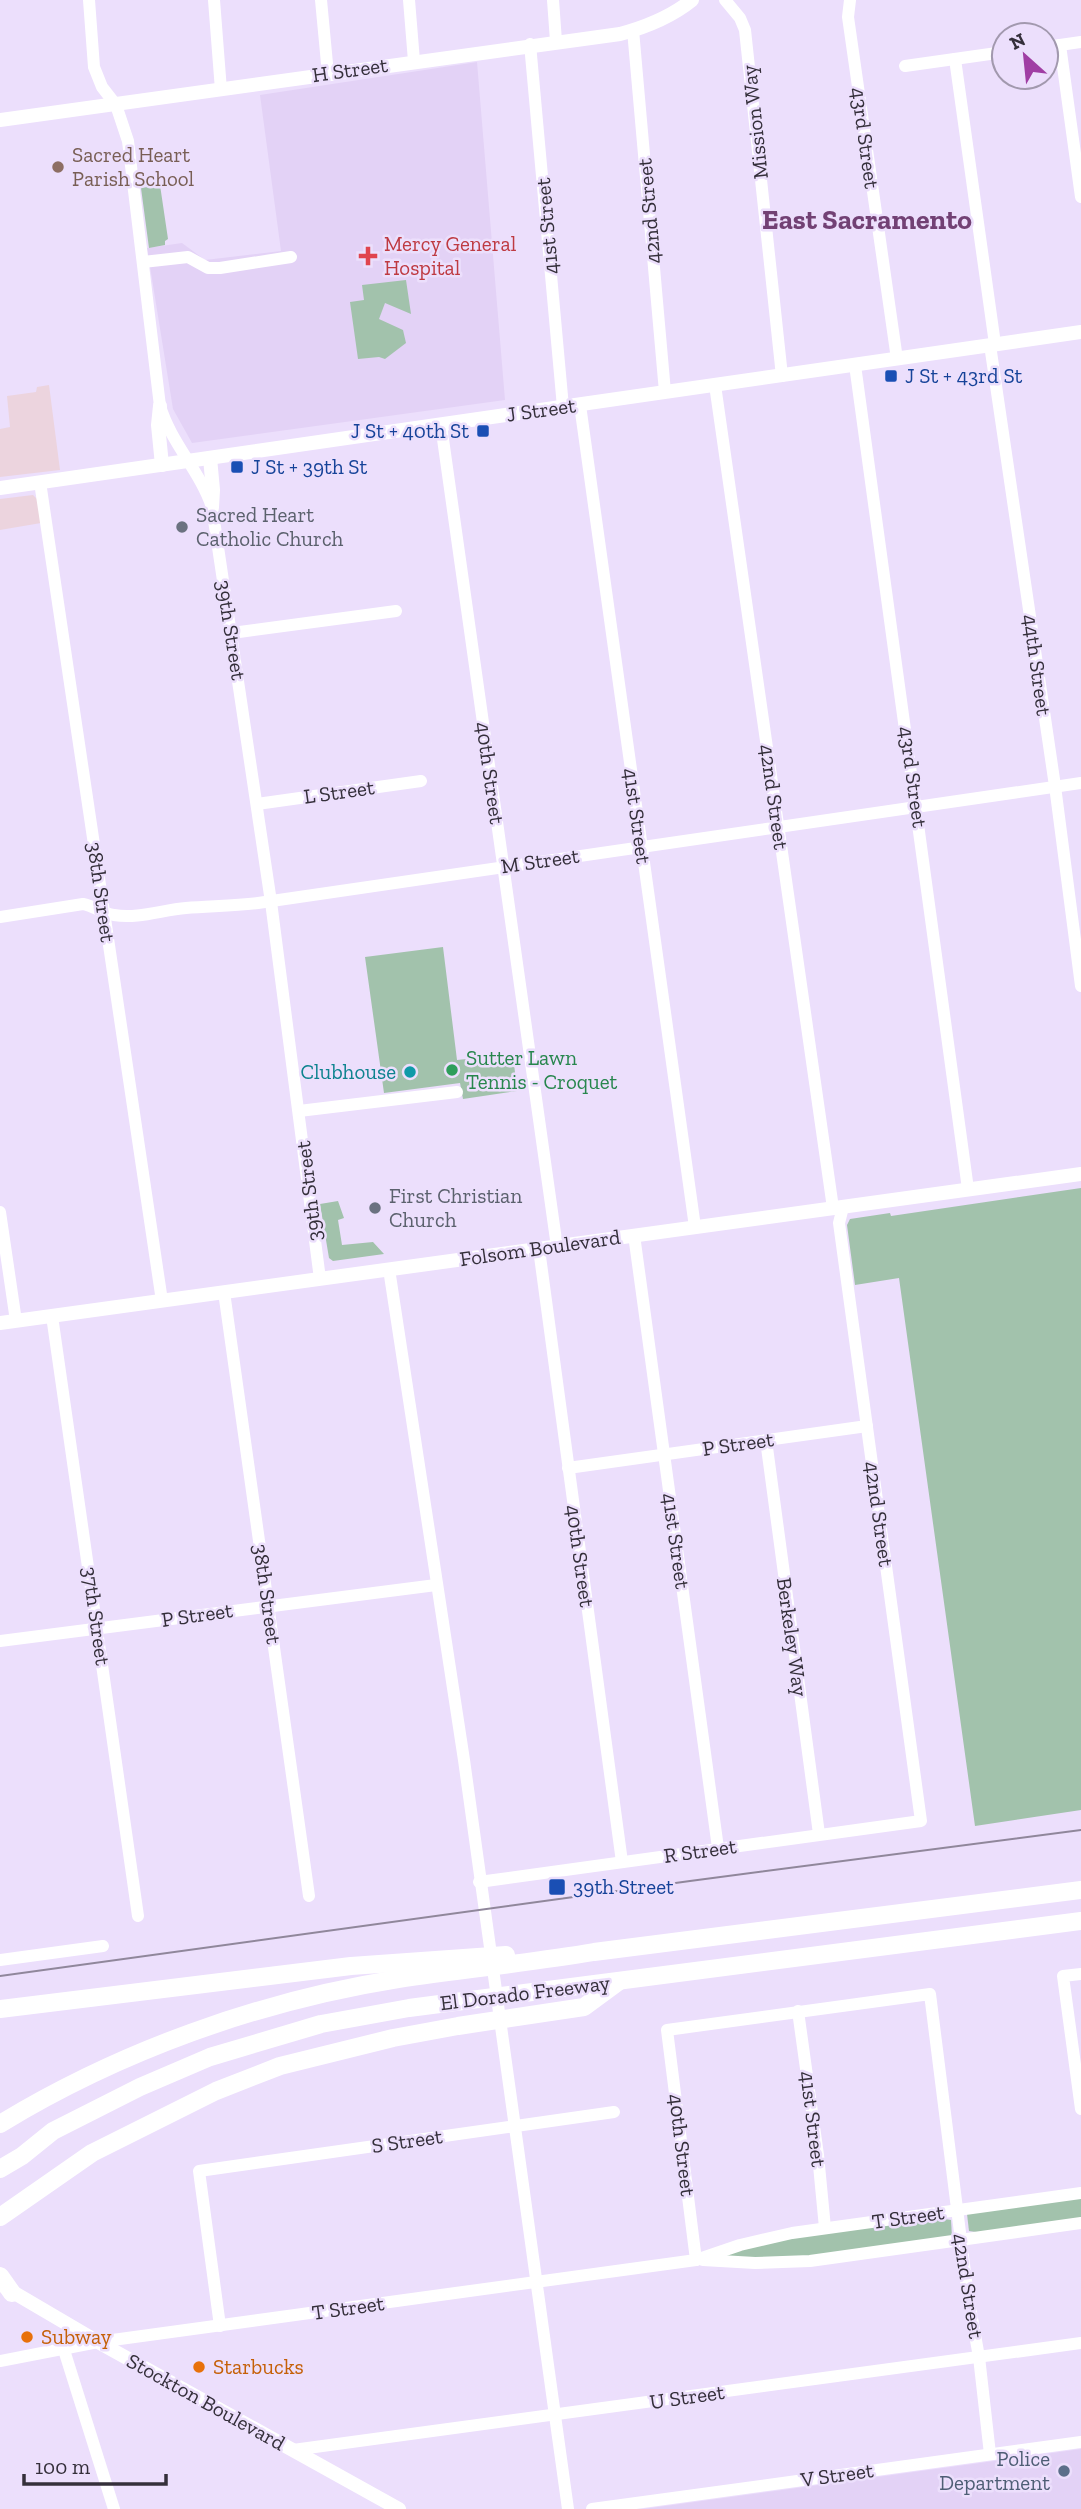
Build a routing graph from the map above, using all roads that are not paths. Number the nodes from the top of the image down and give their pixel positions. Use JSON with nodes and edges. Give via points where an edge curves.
{"nodes":[{"id":1,"x":89,"y":0,"type":"edge"},
{"id":2,"x":214,"y":0,"type":"edge"},
{"id":3,"x":321,"y":0,"type":"edge"},
{"id":4,"x":409,"y":0,"type":"edge"},
{"id":5,"x":553,"y":0,"type":"edge"},
{"id":6,"x":692,"y":0,"type":"edge"},
{"id":7,"x":725,"y":0,"type":"edge"},
{"id":8,"x":850,"y":0,"type":"edge"},
{"id":9,"x":633,"y":30,"type":"junction"},
{"id":10,"x":556,"y":41,"type":"junction"},
{"id":11,"x":1081,"y":42,"type":"edge"},
{"id":12,"x":530,"y":44,"type":"junction"},
{"id":13,"x":1060,"y":45,"type":"joint"},
{"id":14,"x":990,"y":54,"type":"edge"},
{"id":15,"x":955,"y":59,"type":"junction"},
{"id":16,"x":414,"y":61,"type":"junction"},
{"id":17,"x":905,"y":66,"type":"dead end"},
{"id":18,"x":328,"y":74,"type":"junction"},
{"id":19,"x":221,"y":90,"type":"junction"},
{"id":20,"x":116,"y":105,"type":"junction"},
{"id":21,"x":0,"y":120,"type":"edge"},
{"id":22,"x":1081,"y":197,"type":"edge"},
{"id":23,"x":291,"y":257,"type":"dead end"},
{"id":24,"x":144,"y":262,"type":"junction"},
{"id":25,"x":1081,"y":332,"type":"edge"},
{"id":26,"x":993,"y":345,"type":"junction"},
{"id":27,"x":897,"y":359,"type":"junction"},
{"id":28,"x":855,"y":365,"type":"junction"},
{"id":29,"x":782,"y":376,"type":"junction"},
{"id":30,"x":715,"y":385,"type":"junction"},
{"id":31,"x":665,"y":392,"type":"junction"},
{"id":32,"x":580,"y":405,"type":"junction"},
{"id":33,"x":160,"y":406,"type":"junction"},
{"id":34,"x":563,"y":407,"type":"junction"},
{"id":35,"x":441,"y":425,"type":"junction"},
{"id":36,"x":209,"y":458,"type":"junction"},
{"id":37,"x":188,"y":461,"type":"junction"},
{"id":38,"x":162,"y":465,"type":"junction"},
{"id":39,"x":40,"y":482,"type":"junction"},
{"id":40,"x":0,"y":488,"type":"edge"},
{"id":41,"x":212,"y":507,"type":"junction"},
{"id":42,"x":396,"y":611,"type":"dead end"},
{"id":43,"x":232,"y":633,"type":"junction"},
{"id":44,"x":421,"y":781,"type":"dead end"},
{"id":45,"x":1081,"y":783,"type":"edge"},
{"id":46,"x":1055,"y":786,"type":"junction"},
{"id":47,"x":257,"y":804,"type":"junction"},
{"id":48,"x":917,"y":806,"type":"junction"},
{"id":49,"x":779,"y":826,"type":"junction"},
{"id":50,"x":642,"y":846,"type":"junction"},
{"id":51,"x":503,"y":866,"type":"junction"},
{"id":52,"x":271,"y":902,"type":"junction"},
{"id":53,"x":104,"y":912,"type":"junction"},
{"id":54,"x":0,"y":917,"type":"edge"},
{"id":55,"x":1081,"y":986,"type":"edge"},
{"id":56,"x":457,"y":1092,"type":"dead end"},
{"id":57,"x":299,"y":1111,"type":"junction"},
{"id":58,"x":1081,"y":1174,"type":"edge"},
{"id":59,"x":968,"y":1189,"type":"junction"},
{"id":60,"x":838,"y":1208,"type":"junction"},
{"id":61,"x":0,"y":1212,"type":"edge"},
{"id":62,"x":695,"y":1227,"type":"junction"},
{"id":63,"x":634,"y":1235,"type":"junction"},
{"id":64,"x":557,"y":1247,"type":"junction"},
{"id":65,"x":538,"y":1249,"type":"junction"},
{"id":66,"x":389,"y":1269,"type":"junction"},
{"id":67,"x":320,"y":1279,"type":"junction"},
{"id":68,"x":224,"y":1292,"type":"junction"},
{"id":69,"x":162,"y":1301,"type":"junction"},
{"id":70,"x":52,"y":1316,"type":"junction"},
{"id":71,"x":16,"y":1321,"type":"junction"},
{"id":72,"x":0,"y":1323,"type":"edge"},
{"id":73,"x":867,"y":1426,"type":"junction"},
{"id":74,"x":766,"y":1440,"type":"junction"},
{"id":75,"x":665,"y":1454,"type":"junction"},
{"id":76,"x":568,"y":1468,"type":"junction"},
{"id":77,"x":436,"y":1585,"type":"junction"},
{"id":78,"x":268,"y":1606,"type":"junction"},
{"id":79,"x":97,"y":1628,"type":"junction"},
{"id":80,"x":0,"y":1641,"type":"edge"},
{"id":81,"x":921,"y":1821,"type":"joint"},
{"id":82,"x":819,"y":1835,"type":"junction"},
{"id":83,"x":718,"y":1848,"type":"junction"},
{"id":84,"x":622,"y":1862,"type":"junction"},
{"id":85,"x":479,"y":1882,"type":"junction"},
{"id":86,"x":1081,"y":1889,"type":"edge"},
{"id":87,"x":309,"y":1896,"type":"dead end"},
{"id":88,"x":138,"y":1916,"type":"dead end"},
{"id":89,"x":1081,"y":1921,"type":"edge"},
{"id":90,"x":103,"y":1946,"type":"dead end"},
{"id":91,"x":0,"y":1960,"type":"edge"},
{"id":92,"x":470,"y":1964,"type":"junction"},
{"id":93,"x":1081,"y":1974,"type":"edge"},
{"id":94,"x":619,"y":1981,"type":"junction"},
{"id":95,"x":0,"y":2009,"type":"edge"},
{"id":96,"x":798,"y":2011,"type":"junction"},
{"id":97,"x":1081,"y":2109,"type":"edge"},
{"id":98,"x":614,"y":2112,"type":"dead end"},
{"id":99,"x":0,"y":2124,"type":"edge"},
{"id":100,"x":514,"y":2126,"type":"junction"},
{"id":101,"x":0,"y":2169,"type":"edge"},
{"id":102,"x":1081,"y":2193,"type":"edge"},
{"id":103,"x":957,"y":2210,"type":"junction"},
{"id":104,"x":0,"y":2217,"type":"edge"},
{"id":105,"x":1081,"y":2223,"type":"edge"},
{"id":106,"x":825,"y":2228,"type":"junction"},
{"id":107,"x":961,"y":2239,"type":"junction"},
{"id":108,"x":696,"y":2260,"type":"junction"},
{"id":109,"x":0,"y":2276,"type":"edge"},
{"id":110,"x":535,"y":2283,"type":"junction"},
{"id":111,"x":4,"y":2288,"type":"edge"},
{"id":112,"x":220,"y":2326,"type":"junction"},
{"id":113,"x":98,"y":2342,"type":"junction"},
{"id":114,"x":1081,"y":2343,"type":"edge"},
{"id":115,"x":64,"y":2350,"type":"junction"},
{"id":116,"x":979,"y":2357,"type":"junction"},
{"id":117,"x":0,"y":2361,"type":"edge"},
{"id":118,"x":555,"y":2414,"type":"junction"},
{"id":119,"x":1081,"y":2442,"type":"edge"},
{"id":120,"x":293,"y":2450,"type":"junction"},
{"id":121,"x":990,"y":2454,"type":"junction"},
{"id":122,"x":114,"y":2509,"type":"edge"},
{"id":123,"x":399,"y":2509,"type":"edge"},
{"id":124,"x":568,"y":2509,"type":"edge"},
{"id":125,"x":592,"y":2509,"type":"edge"}],
"edges":[{"from":1,"to":20,"type":"street","name":"39th Street","via":[[94,67]]},
{"from":2,"to":19,"type":"street"},
{"from":3,"to":18,"type":"street"},
{"from":4,"to":16,"type":"street"},
{"from":5,"to":10,"type":"street"},
{"from":6,"to":9,"type":"main road","name":"H Street"},
{"from":7,"to":29,"type":"street","name":"Mission Way","via":[[745,30]]},
{"from":8,"to":27,"type":"street","name":"43rd Street","via":[[848,17]]},
{"from":9,"to":10,"type":"main road","name":"H Street"},
{"from":9,"to":31,"type":"street","name":"42nd Street"},
{"from":10,"to":12,"type":"main road","name":"H Street"},
{"from":11,"to":13,"type":"street"},
{"from":12,"to":16,"type":"main road","name":"H Street"},
{"from":12,"to":34,"type":"street","name":"41st Street"},
{"from":13,"to":22,"type":"street"},
{"from":14,"to":15,"type":"street"},
{"from":15,"to":17,"type":"street"},
{"from":15,"to":26,"type":"street","name":"44th Street"},
{"from":16,"to":18,"type":"main road","name":"H Street"},
{"from":18,"to":19,"type":"main road","name":"H Street"},
{"from":19,"to":20,"type":"main road","name":"H Street"},
{"from":20,"to":21,"type":"main road","name":"H Street"},
{"from":20,"to":24,"type":"street","name":"39th Street","via":[[128,141]]},
{"from":23,"to":24,"type":"street","via":[[220,268],[208,268],[188,257]]},
{"from":24,"to":33,"type":"street","name":"39th Street"},
{"from":25,"to":26,"type":"main road","name":"J Street"},
{"from":26,"to":27,"type":"main road","name":"J Street"},
{"from":26,"to":46,"type":"street","name":"44th Street"},
{"from":27,"to":28,"type":"main road","name":"J Street"},
{"from":28,"to":29,"type":"main road","name":"J Street"},
{"from":28,"to":48,"type":"street","name":"43rd Street"},
{"from":29,"to":30,"type":"main road","name":"J Street"},
{"from":30,"to":31,"type":"main road","name":"J Street"},
{"from":30,"to":49,"type":"street","name":"42nd Street"},
{"from":31,"to":32,"type":"main road","name":"J Street"},
{"from":32,"to":34,"type":"main road","name":"J Street"},
{"from":32,"to":50,"type":"street","name":"41st Street"},
{"from":33,"to":37,"type":"street","name":"39th Street"},
{"from":33,"to":38,"type":"main road"},
{"from":34,"to":35,"type":"main road","name":"J Street"},
{"from":35,"to":36,"type":"main road","name":"J Street"},
{"from":35,"to":51,"type":"street","name":"40th Street"},
{"from":36,"to":37,"type":"main road","name":"J Street"},
{"from":36,"to":41,"type":"main road"},
{"from":37,"to":38,"type":"main road","name":"J Street"},
{"from":37,"to":41,"type":"street","name":"39th Street"},
{"from":38,"to":39,"type":"main road","name":"J Street"},
{"from":39,"to":40,"type":"main road","name":"J Street"},
{"from":39,"to":53,"type":"street","name":"38th Street"},
{"from":41,"to":43,"type":"street","name":"39th Street"},
{"from":42,"to":43,"type":"street"},
{"from":43,"to":47,"type":"street","name":"39th Street"},
{"from":44,"to":47,"type":"street","name":"L Street"},
{"from":45,"to":46,"type":"street","name":"M Street"},
{"from":46,"to":48,"type":"street","name":"M Street"},
{"from":46,"to":55,"type":"street","name":"44th Street"},
{"from":47,"to":52,"type":"street","name":"39th Street"},
{"from":48,"to":49,"type":"street","name":"M Street"},
{"from":48,"to":59,"type":"street","name":"43rd Street"},
{"from":49,"to":50,"type":"street","name":"M Street"},
{"from":49,"to":60,"type":"street","name":"42nd Street"},
{"from":50,"to":51,"type":"street","name":"M Street"},
{"from":50,"to":62,"type":"street","name":"41st Street"},
{"from":51,"to":52,"type":"street","name":"M Street"},
{"from":51,"to":64,"type":"street","name":"40th Street"},
{"from":52,"to":53,"type":"street","name":"M Street","via":[[126,916]]},
{"from":52,"to":57,"type":"street","name":"39th Street"},
{"from":53,"to":54,"type":"street","name":"M Street","via":[[83,904]]},
{"from":53,"to":69,"type":"street","name":"38th Street"},
{"from":56,"to":57,"type":"street"},
{"from":57,"to":67,"type":"street","name":"39th Street"},
{"from":58,"to":59,"type":"main road","name":"Folsom Boulevard"},
{"from":59,"to":60,"type":"main road","name":"Folsom Boulevard"},
{"from":60,"to":62,"type":"main road","name":"Folsom Boulevard"},
{"from":60,"to":73,"type":"street","name":"42nd Street"},
{"from":61,"to":71,"type":"street"},
{"from":62,"to":63,"type":"main road","name":"Folsom Boulevard"},
{"from":63,"to":64,"type":"main road","name":"Folsom Boulevard"},
{"from":63,"to":75,"type":"street","name":"41st Street"},
{"from":64,"to":65,"type":"main road","name":"Folsom Boulevard"},
{"from":65,"to":66,"type":"main road","name":"Folsom Boulevard"},
{"from":65,"to":76,"type":"street","name":"40th Street"},
{"from":66,"to":67,"type":"main road","name":"Folsom Boulevard"},
{"from":66,"to":77,"type":"street"},
{"from":67,"to":68,"type":"main road","name":"Folsom Boulevard"},
{"from":68,"to":69,"type":"main road","name":"Folsom Boulevard"},
{"from":68,"to":78,"type":"street","name":"38th Street"},
{"from":69,"to":70,"type":"main road","name":"Folsom Boulevard"},
{"from":70,"to":71,"type":"main road","name":"Folsom Boulevard"},
{"from":70,"to":79,"type":"street","name":"37th Street"},
{"from":71,"to":72,"type":"main road","name":"Folsom Boulevard"},
{"from":73,"to":74,"type":"street","name":"P Street"},
{"from":73,"to":81,"type":"street","name":"42nd Street"},
{"from":74,"to":75,"type":"street","name":"P Street"},
{"from":74,"to":82,"type":"street","name":"Berkeley Way"},
{"from":75,"to":76,"type":"street","name":"P Street"},
{"from":75,"to":83,"type":"street","name":"41st Street"},
{"from":76,"to":84,"type":"street","name":"40th Street"},
{"from":77,"to":78,"type":"street","name":"P Street"},
{"from":77,"to":85,"type":"street"},
{"from":78,"to":79,"type":"street","name":"P Street"},
{"from":78,"to":87,"type":"street","name":"38th Street"},
{"from":79,"to":80,"type":"street","name":"P Street"},
{"from":79,"to":88,"type":"street","name":"37th Street"},
{"from":81,"to":82,"type":"street","name":"R Street"},
{"from":82,"to":83,"type":"street","name":"R Street"},
{"from":83,"to":84,"type":"street","name":"R Street"},
{"from":84,"to":85,"type":"street","name":"R Street"},
{"from":85,"to":100,"type":"street"},
{"from":86,"to":92,"type":"highway","name":"El Dorado Freeway"},
{"from":89,"to":94,"type":"highway","name":"El Dorado Freeway"},
{"from":90,"to":91,"type":"street"},
{"from":92,"to":95,"type":"highway","via":[[352,1966]]},
{"from":92,"to":99,"type":"highway","name":"El Dorado Freeway","via":[[303,1999],[209,2027],[118,2062]]},
{"from":93,"to":97,"type":"street","via":[[1063,1976]]},
{"from":94,"to":101,"type":"highway","name":"El Dorado Freeway","via":[[321,2024],[210,2057],[53,2131]]},
{"from":94,"to":104,"type":"highway","via":[[584,2007],[475,2022],[280,2066],[153,2120],[92,2153]]},
{"from":96,"to":103,"type":"street","name":"42nd Street","via":[[930,1994]]},
{"from":96,"to":106,"type":"street","name":"41st Street"},
{"from":96,"to":108,"type":"street","name":"40th Street","via":[[667,2030]]},
{"from":98,"to":100,"type":"street","name":"S Street"},
{"from":100,"to":110,"type":"street"},
{"from":100,"to":112,"type":"street","name":"S Street","via":[[199,2171]]},
{"from":102,"to":103,"type":"street","name":"T Street"},
{"from":103,"to":106,"type":"street","name":"T Street"},
{"from":103,"to":107,"type":"street","name":"42nd Street"},
{"from":105,"to":107,"type":"street","name":"T Street"},
{"from":106,"to":108,"type":"street","name":"T Street","via":[[740,2245]]},
{"from":107,"to":108,"type":"street","name":"T Street","via":[[783,2263]]},
{"from":107,"to":116,"type":"street","name":"42nd Street"},
{"from":108,"to":110,"type":"street","name":"T Street"},
{"from":109,"to":111,"type":"highway"},
{"from":110,"to":112,"type":"street","name":"T Street"},
{"from":110,"to":118,"type":"street"},
{"from":111,"to":113,"type":"main road","name":"Stockton Boulevard"},
{"from":112,"to":113,"type":"street","name":"T Street"},
{"from":113,"to":115,"type":"street","name":"T Street"},
{"from":113,"to":120,"type":"main road","name":"Stockton Boulevard"},
{"from":114,"to":116,"type":"street","name":"U Street"},
{"from":115,"to":117,"type":"street","name":"T Street"},
{"from":115,"to":122,"type":"street"},
{"from":116,"to":118,"type":"street","name":"U Street"},
{"from":116,"to":121,"type":"street","name":"42nd Street"},
{"from":118,"to":120,"type":"street","name":"U Street"},
{"from":118,"to":124,"type":"street"},
{"from":119,"to":121,"type":"street","name":"V Street"},
{"from":120,"to":123,"type":"main road","name":"Stockton Boulevard"},
{"from":121,"to":125,"type":"street","name":"V Street"}]}
